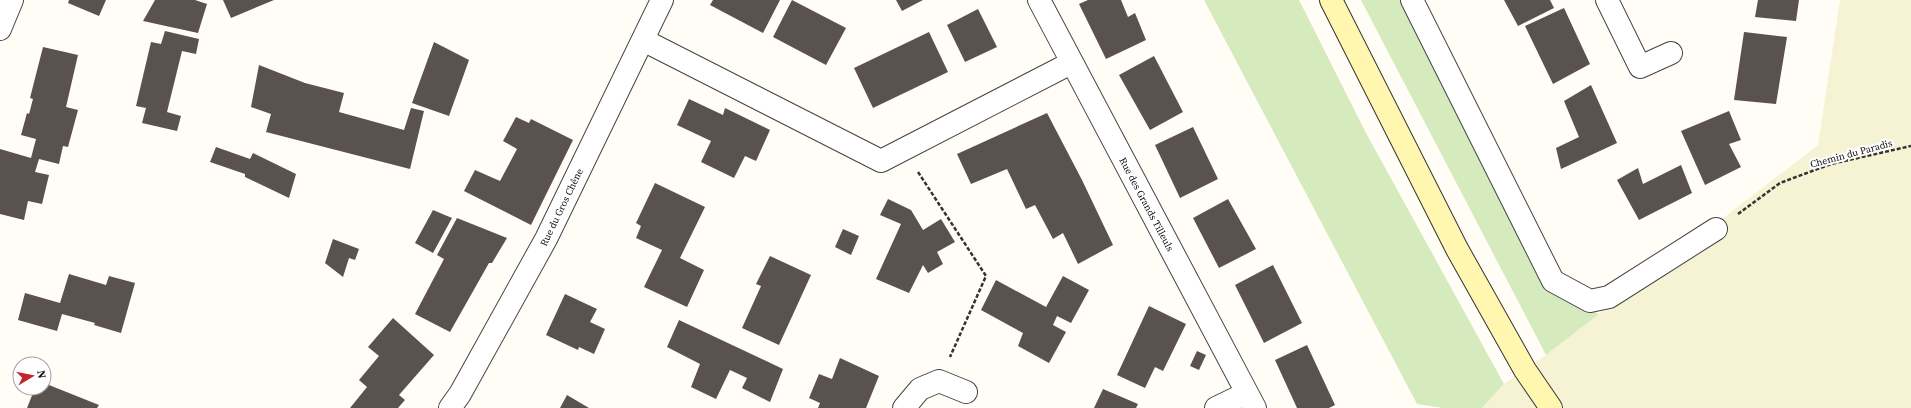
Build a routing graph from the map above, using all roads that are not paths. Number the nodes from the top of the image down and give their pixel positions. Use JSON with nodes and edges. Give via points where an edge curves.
{"nodes":[{"id":1,"x":12,"y":0,"type":"edge"},
{"id":2,"x":662,"y":0,"type":"edge"},
{"id":3,"x":1039,"y":0,"type":"edge"},
{"id":4,"x":1331,"y":0,"type":"edge"},
{"id":5,"x":1412,"y":0,"type":"edge"},
{"id":6,"x":1607,"y":0,"type":"edge"},
{"id":7,"x":0,"y":29,"type":"edge"},
{"id":8,"x":643,"y":40,"type":"junction"},
{"id":9,"x":1671,"y":53,"type":"dead end"},
{"id":10,"x":1071,"y":63,"type":"junction"},
{"id":11,"x":1716,"y":229,"type":"road end"},
{"id":12,"x":966,"y":392,"type":"dead end"},
{"id":13,"x":1251,"y":400,"type":"edge"},
{"id":14,"x":450,"y":408,"type":"edge"},
{"id":15,"x":904,"y":408,"type":"edge"},
{"id":16,"x":1216,"y":408,"type":"edge"},
{"id":17,"x":1551,"y":408,"type":"edge"}],
"edges":[{"from":1,"to":7,"type":"street"},
{"from":2,"to":8,"type":"street","name":"Rue du Gros Chêne"},
{"from":3,"to":10,"type":"street","name":"Rue des Grands Tilleuls"},
{"from":4,"to":17,"type":"street","via":[[1457,249],[1525,370]]},
{"from":5,"to":11,"type":"street","via":[[1553,281],[1590,301],[1609,297]]},
{"from":6,"to":9,"type":"street","via":[[1640,67]]},
{"from":8,"to":10,"type":"street","via":[[881,161]]},
{"from":8,"to":14,"type":"street","name":"Rue du Gros Chêne","via":[[546,239]]},
{"from":10,"to":13,"type":"street","name":"Rue des Grands Tilleuls"},
{"from":12,"to":15,"type":"street","via":[[939,380],[920,389]]},
{"from":13,"to":16,"type":"street"}]}
